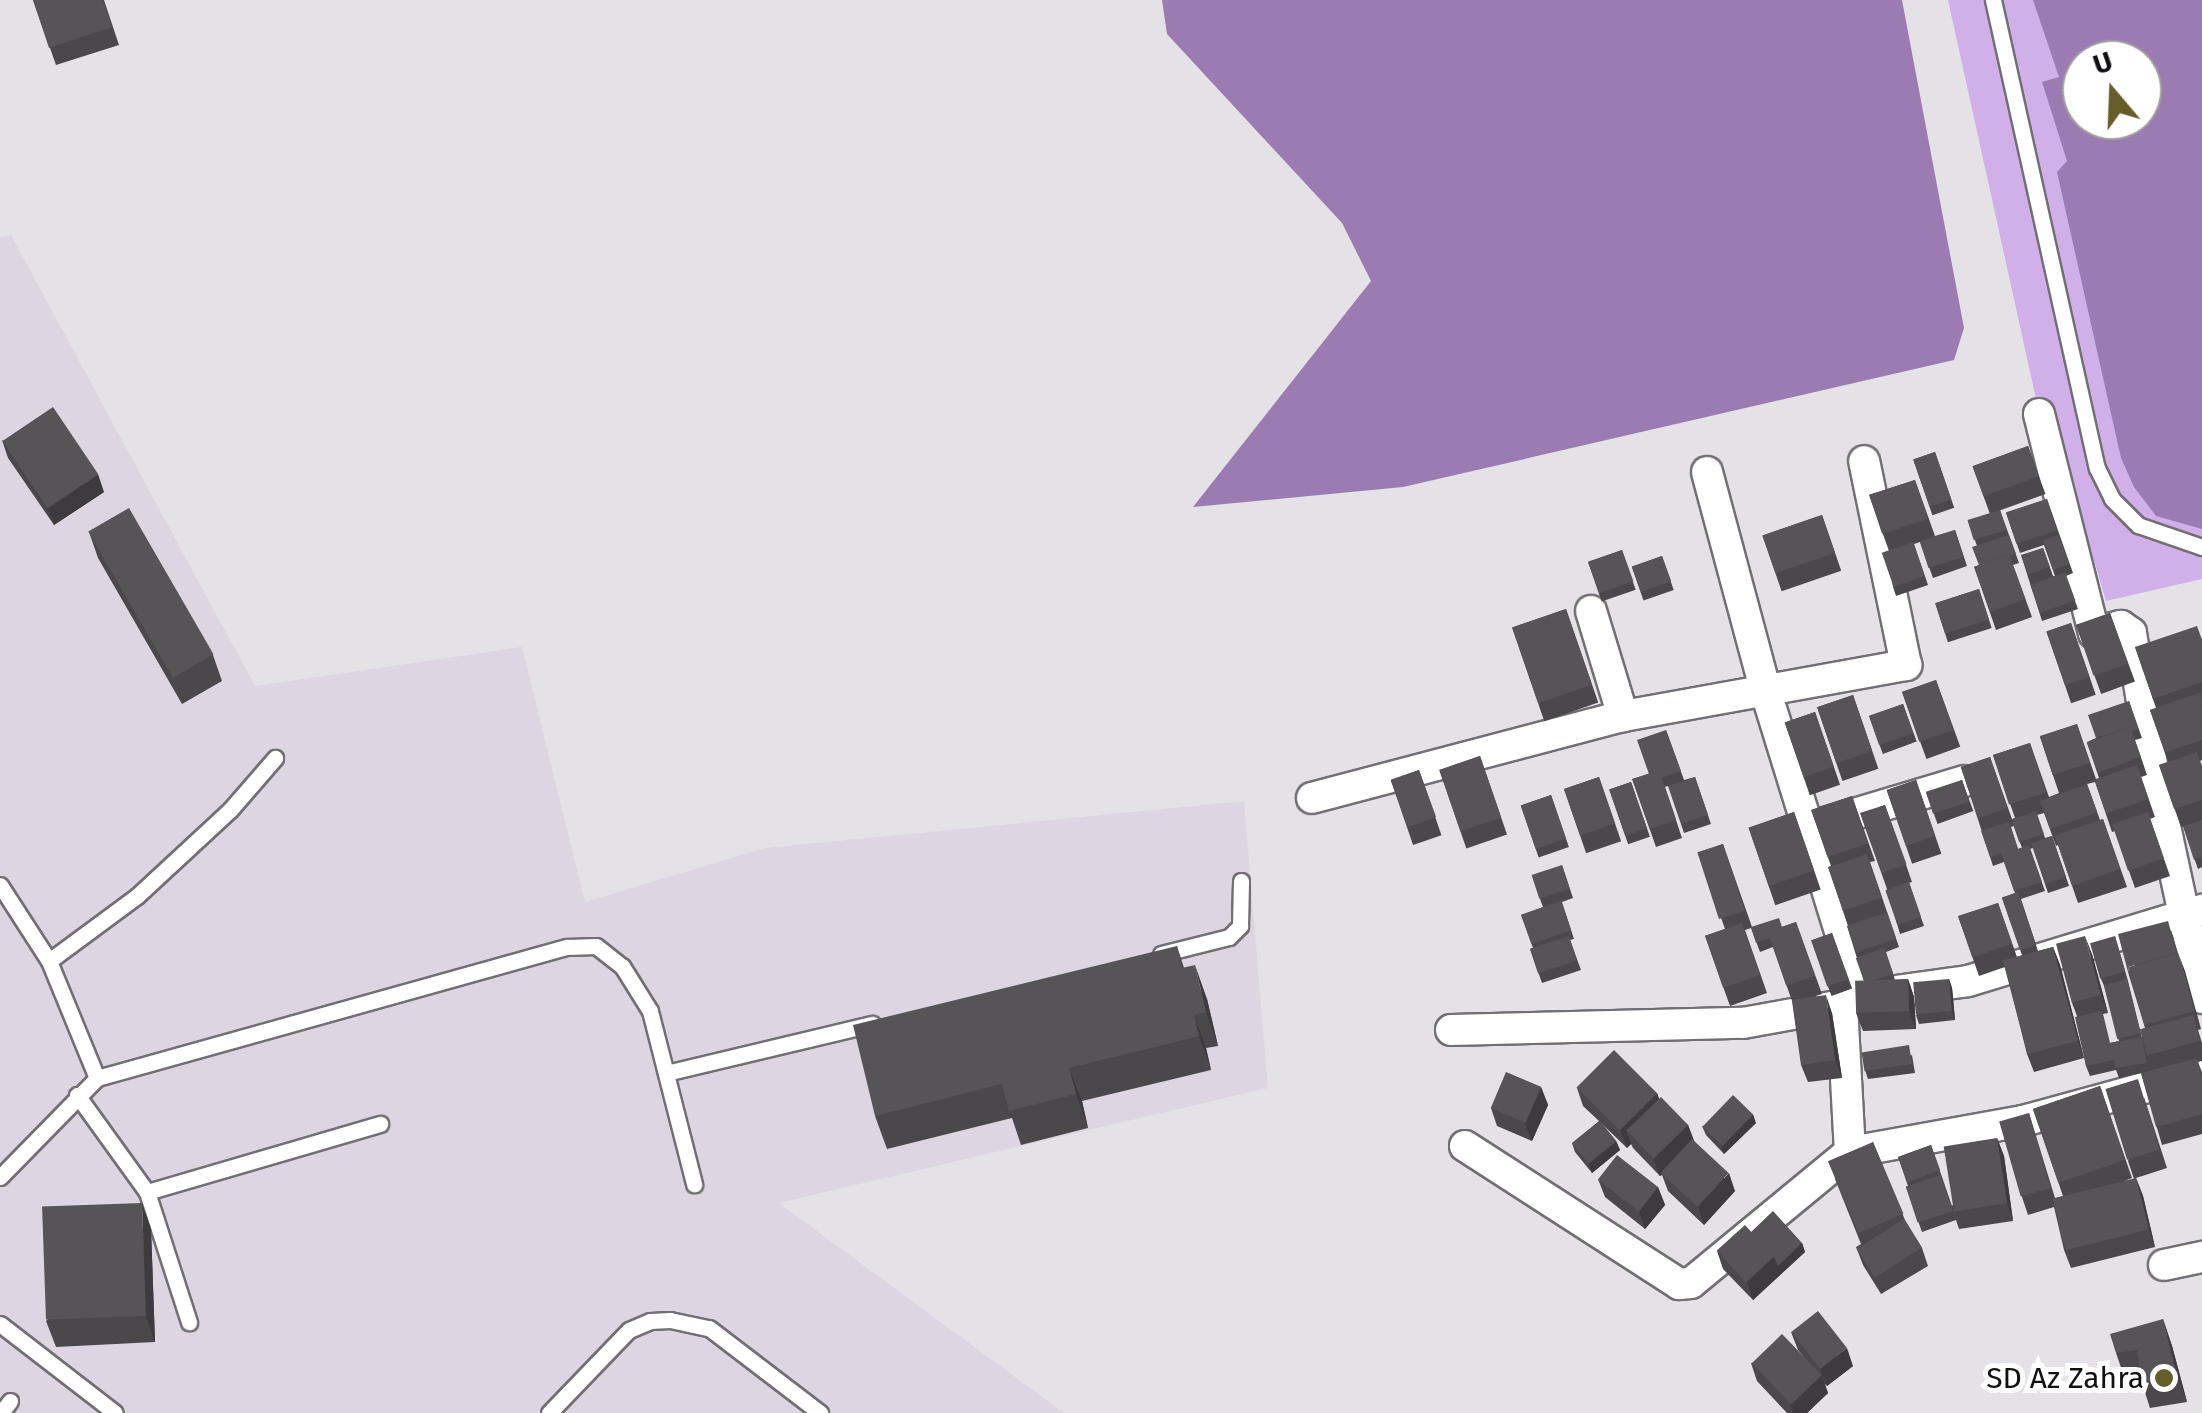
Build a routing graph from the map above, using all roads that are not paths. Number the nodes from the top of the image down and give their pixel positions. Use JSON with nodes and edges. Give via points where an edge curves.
{"nodes":[{"id":1,"x":1993,"y":0,"type":"edge"},
{"id":2,"x":2039,"y":414,"type":"dead end"},
{"id":3,"x":1864,"y":460,"type":"dead end"},
{"id":4,"x":1707,"y":472,"type":"dead end"},
{"id":5,"x":2202,"y":547,"type":"edge"},
{"id":6,"x":1591,"y":611,"type":"dead end"},
{"id":7,"x":1765,"y":689,"type":"junction"},
{"id":8,"x":1623,"y":716,"type":"junction"},
{"id":9,"x":275,"y":758,"type":"dead end"},
{"id":10,"x":1997,"y":771,"type":"edge"},
{"id":11,"x":1312,"y":798,"type":"dead end"},
{"id":12,"x":1808,"y":827,"type":"junction"},
{"id":13,"x":1240,"y":881,"type":"dead end"},
{"id":14,"x":0,"y":885,"type":"edge"},
{"id":15,"x":2192,"y":914,"type":"edge"},
{"id":16,"x":48,"y":960,"type":"junction"},
{"id":17,"x":1138,"y":960,"type":"edge"},
{"id":18,"x":2202,"y":998,"type":"edge"},
{"id":19,"x":1851,"y":1001,"type":"junction"},
{"id":20,"x":893,"y":1019,"type":"edge"},
{"id":21,"x":1451,"y":1030,"type":"dead end"},
{"id":22,"x":2202,"y":1072,"type":"edge"},
{"id":23,"x":666,"y":1073,"type":"junction"},
{"id":24,"x":97,"y":1078,"type":"junction"},
{"id":25,"x":77,"y":1095,"type":"junction"},
{"id":26,"x":380,"y":1124,"type":"dead end"},
{"id":27,"x":1465,"y":1146,"type":"dead end"},
{"id":28,"x":1850,"y":1152,"type":"junction"},
{"id":29,"x":2,"y":1169,"type":"edge"},
{"id":30,"x":694,"y":1184,"type":"dead end"},
{"id":31,"x":147,"y":1192,"type":"junction"},
{"id":32,"x":2202,"y":1257,"type":"edge"},
{"id":33,"x":2164,"y":1265,"type":"dead end"},
{"id":34,"x":189,"y":1322,"type":"dead end"},
{"id":35,"x":0,"y":1324,"type":"edge"},
{"id":36,"x":114,"y":1413,"type":"edge"},
{"id":37,"x":549,"y":1413,"type":"edge"},
{"id":38,"x":820,"y":1413,"type":"edge"}],
"edges":[{"from":1,"to":5,"type":"lane","via":[[2097,468],[2112,499],[2138,525]]},
{"from":2,"to":15,"type":"street","via":[[2094,633],[2121,626],[2131,634]]},
{"from":3,"to":7,"type":"street","via":[[1906,665]]},
{"from":4,"to":7,"type":"street"},
{"from":6,"to":8,"type":"street"},
{"from":7,"to":8,"type":"street"},
{"from":7,"to":12,"type":"street"},
{"from":8,"to":11,"type":"street"},
{"from":9,"to":16,"type":"lane","via":[[137,896]]},
{"from":10,"to":12,"type":"street"},
{"from":12,"to":19,"type":"street"},
{"from":13,"to":17,"type":"lane","via":[[1240,926],[1229,936]]},
{"from":14,"to":16,"type":"lane"},
{"from":15,"to":18,"type":"street"},
{"from":15,"to":19,"type":"street","via":[[1968,980]]},
{"from":16,"to":24,"type":"lane"},
{"from":19,"to":21,"type":"street","via":[[1742,1024]]},
{"from":19,"to":28,"type":"street"},
{"from":20,"to":23,"type":"lane"},
{"from":22,"to":28,"type":"street","via":[[2022,1121]]},
{"from":23,"to":24,"type":"lane","via":[[650,1011],[622,966],[596,946],[567,947]]},
{"from":23,"to":30,"type":"lane"},
{"from":24,"to":25,"type":"lane"},
{"from":25,"to":29,"type":"lane"},
{"from":25,"to":31,"type":"lane"},
{"from":26,"to":31,"type":"lane"},
{"from":27,"to":28,"type":"street","via":[[1679,1284],[1698,1278]]},
{"from":31,"to":34,"type":"lane"},
{"from":32,"to":33,"type":"street"},
{"from":35,"to":36,"type":"lane"},
{"from":37,"to":38,"type":"lane","via":[[629,1330],[670,1320],[709,1328]]}]}
